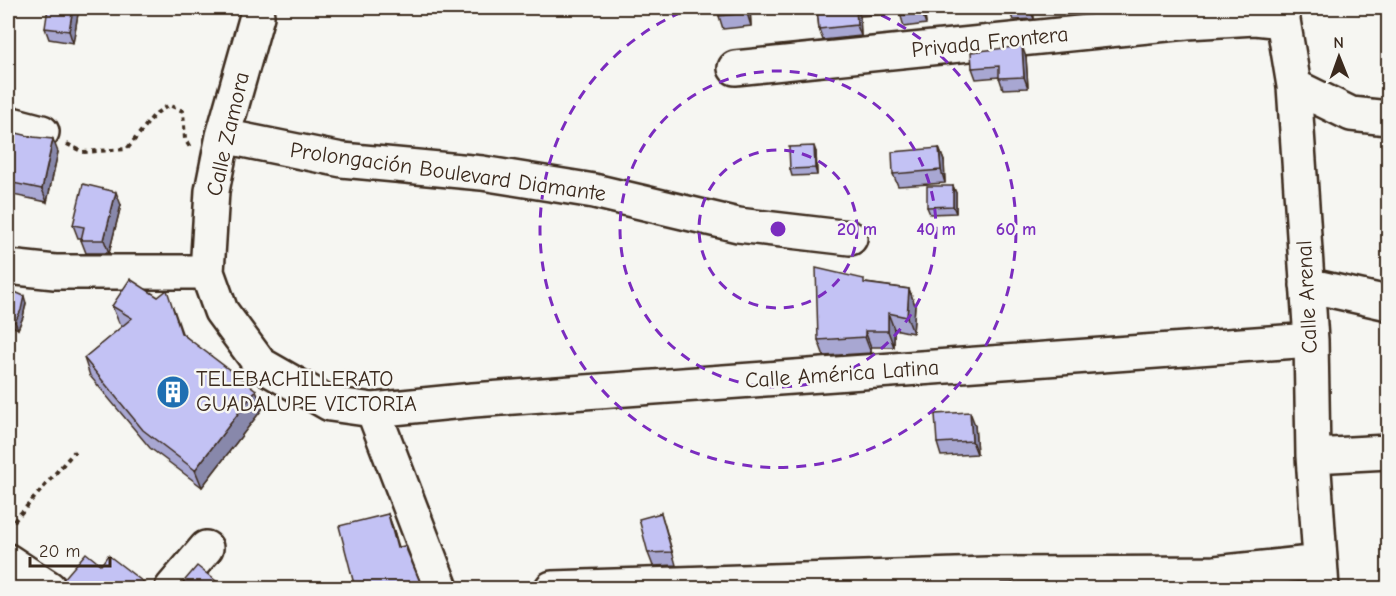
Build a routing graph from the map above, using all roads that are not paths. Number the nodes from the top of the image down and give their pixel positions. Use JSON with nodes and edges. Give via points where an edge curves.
{"nodes":[{"id":1,"x":256,"y":8,"type":"edge"},
{"id":2,"x":1281,"y":14,"type":"edge"},
{"id":3,"x":735,"y":68,"type":"dead end"},
{"id":4,"x":1294,"y":86,"type":"junction"},
{"id":5,"x":1389,"y":118,"type":"edge"},
{"id":6,"x":8,"y":123,"type":"edge"},
{"id":7,"x":42,"y":132,"type":"road end"},
{"id":8,"x":220,"y":150,"type":"junction"},
{"id":9,"x":850,"y":238,"type":"dead end"},
{"id":10,"x":8,"y":267,"type":"edge"},
{"id":11,"x":207,"y":272,"type":"junction"},
{"id":12,"x":1307,"y":285,"type":"junction"},
{"id":13,"x":1389,"y":303,"type":"edge"},
{"id":14,"x":1311,"y":340,"type":"junction"},
{"id":15,"x":373,"y":411,"type":"junction"},
{"id":16,"x":1389,"y":452,"type":"edge"},
{"id":17,"x":1312,"y":456,"type":"junction"},
{"id":18,"x":206,"y":548,"type":"dead end"},
{"id":19,"x":8,"y":561,"type":"edge"},
{"id":20,"x":1321,"y":575,"type":"edge"},
{"id":21,"x":987,"y":581,"type":"edge"},
{"id":22,"x":49,"y":588,"type":"edge"},
{"id":23,"x":172,"y":588,"type":"edge"},
{"id":24,"x":441,"y":588,"type":"edge"},
{"id":25,"x":552,"y":588,"type":"edge"}],
"edges":[{"from":1,"to":8,"type":"street","name":"Calle Zamora"},
{"from":2,"to":3,"type":"street","name":"Privada Frontera"},
{"from":2,"to":4,"type":"street","name":"Calle Arenal"},
{"from":4,"to":5,"type":"street","via":[[1351,114]]},
{"from":4,"to":12,"type":"street","name":"Calle Arenal"},
{"from":6,"to":7,"type":"street"},
{"from":8,"to":9,"type":"street","name":"Prolongación Boulevard Diamante","via":[[482,173],[594,191],[738,225]]},
{"from":8,"to":11,"type":"street","name":"Calle Zamora","via":[[212,191]]},
{"from":10,"to":11,"type":"street","via":[[55,272]]},
{"from":11,"to":15,"type":"street","name":"Calle Zamora","via":[[221,311],[260,364],[330,404]]},
{"from":12,"to":13,"type":"street"},
{"from":12,"to":14,"type":"street","name":"Calle Arenal"},
{"from":14,"to":15,"type":"street","name":"Calle América Latina","via":[[473,400]]},
{"from":14,"to":17,"type":"street","name":"Calle Arenal"},
{"from":15,"to":24,"type":"street"},
{"from":16,"to":17,"type":"street"},
{"from":17,"to":20,"type":"street","name":"Calle Arenal"},
{"from":18,"to":23,"type":"street"},
{"from":19,"to":22,"type":"street"},
{"from":20,"to":21,"type":"street","via":[[1215,573]]},
{"from":21,"to":25,"type":"street"}]}
